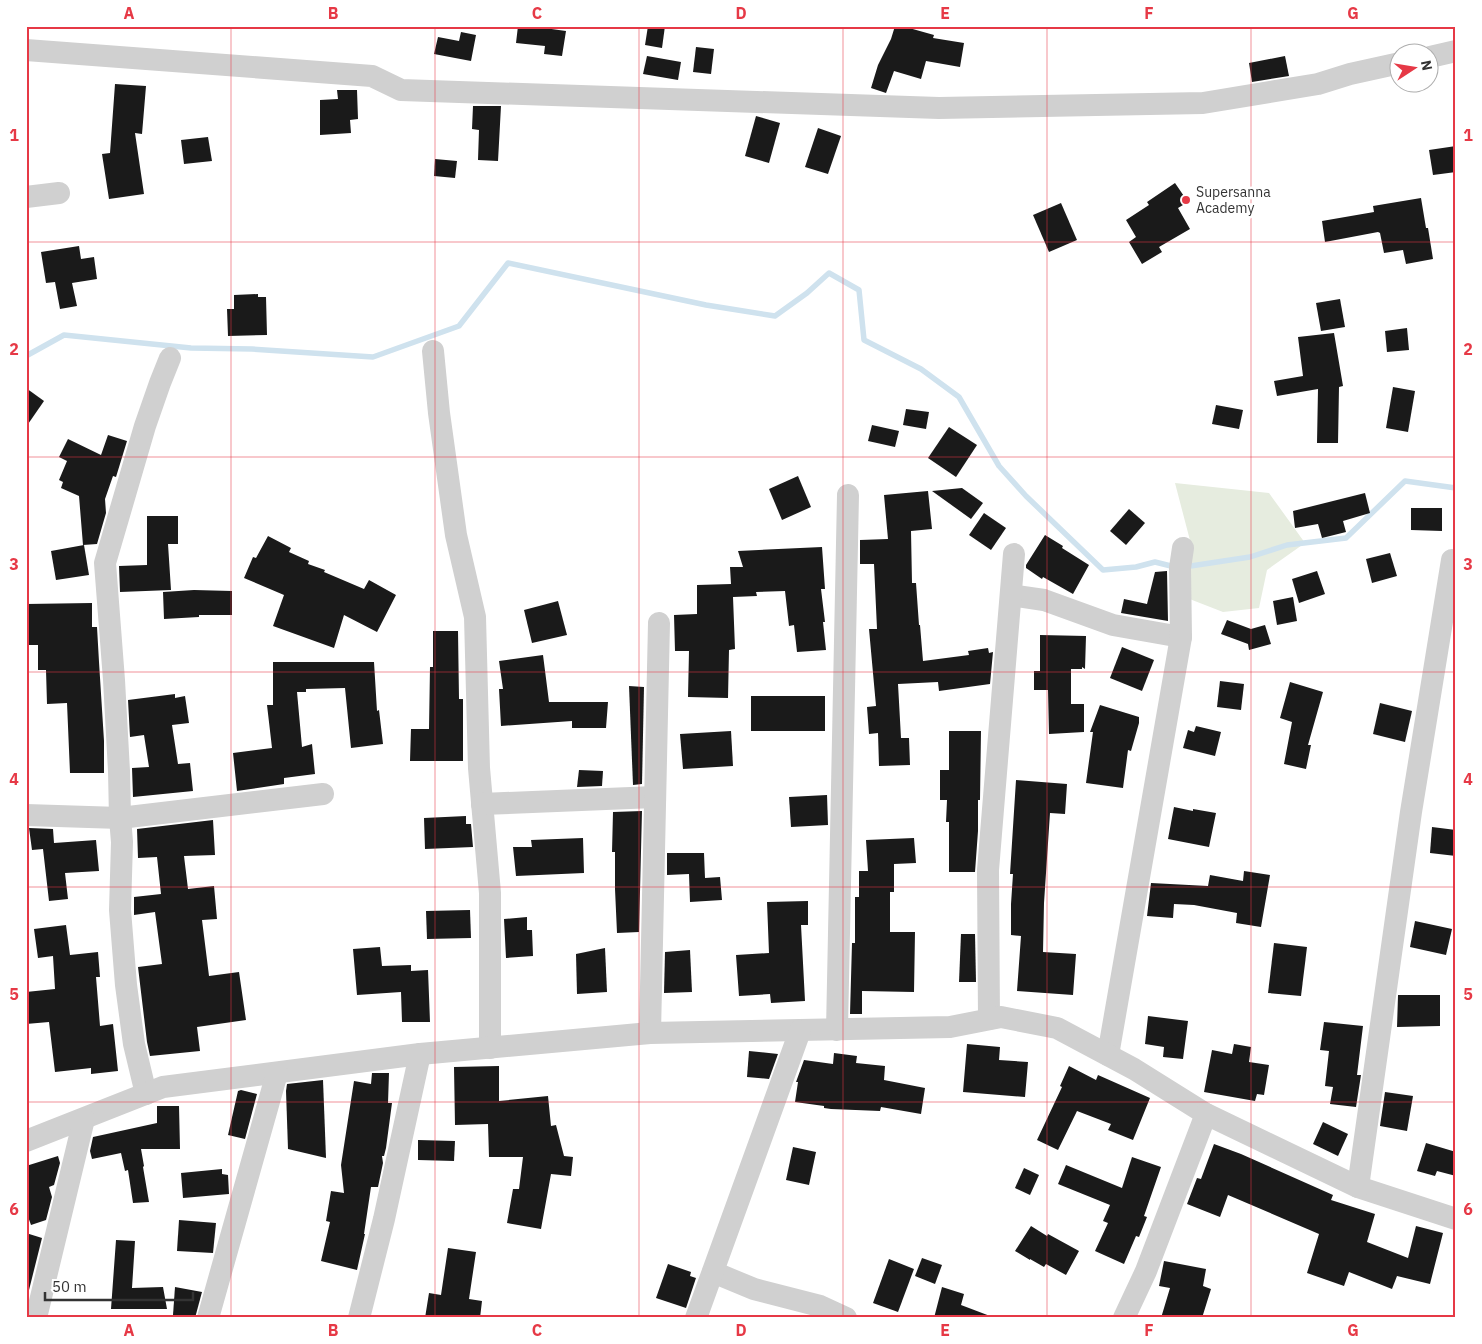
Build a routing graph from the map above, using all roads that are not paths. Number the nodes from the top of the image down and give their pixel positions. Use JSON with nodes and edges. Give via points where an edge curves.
{"nodes":[{"id":1,"x":26,"y":50,"type":"edge"},
{"id":2,"x":1456,"y":52,"type":"edge"},
{"id":3,"x":1440,"y":55,"type":"edge"},
{"id":4,"x":1390,"y":65,"type":"edge"},
{"id":5,"x":59,"y":193,"type":"dead end"},
{"id":6,"x":26,"y":197,"type":"edge"},
{"id":7,"x":433,"y":351,"type":"dead end"},
{"id":8,"x":170,"y":358,"type":"dead end"},
{"id":9,"x":848,"y":495,"type":"dead end"},
{"id":10,"x":1183,"y":548,"type":"dead end"},
{"id":11,"x":1014,"y":554,"type":"dead end"},
{"id":12,"x":1456,"y":560,"type":"edge"},
{"id":13,"x":1010,"y":595,"type":"junction"},
{"id":14,"x":659,"y":623,"type":"dead end"},
{"id":15,"x":1181,"y":637,"type":"junction"},
{"id":16,"x":323,"y":794,"type":"dead end"},
{"id":17,"x":655,"y":797,"type":"junction"},
{"id":18,"x":482,"y":804,"type":"junction"},
{"id":19,"x":26,"y":815,"type":"edge"},
{"id":20,"x":120,"y":818,"type":"junction"},
{"id":21,"x":989,"y":1020,"type":"junction"},
{"id":22,"x":800,"y":1030,"type":"junction"},
{"id":23,"x":837,"y":1030,"type":"junction"},
{"id":24,"x":650,"y":1034,"type":"junction"},
{"id":25,"x":490,"y":1048,"type":"junction"},
{"id":26,"x":420,"y":1054,"type":"junction"},
{"id":27,"x":1108,"y":1055,"type":"junction"},
{"id":28,"x":277,"y":1072,"type":"junction"},
{"id":29,"x":146,"y":1094,"type":"junction"},
{"id":30,"x":1206,"y":1114,"type":"junction"},
{"id":31,"x":84,"y":1119,"type":"junction"},
{"id":32,"x":26,"y":1141,"type":"edge"},
{"id":33,"x":1358,"y":1187,"type":"junction"},
{"id":34,"x":1456,"y":1219,"type":"edge"},
{"id":35,"x":712,"y":1272,"type":"junction"},
{"id":36,"x":818,"y":1312,"type":"edge"},
{"id":37,"x":36,"y":1318,"type":"edge"},
{"id":38,"x":208,"y":1318,"type":"edge"},
{"id":39,"x":359,"y":1318,"type":"edge"},
{"id":40,"x":696,"y":1318,"type":"edge"},
{"id":41,"x":846,"y":1318,"type":"edge"},
{"id":42,"x":1124,"y":1318,"type":"edge"}],
"edges":[{"from":1,"to":4,"type":"street","via":[[372,76],[401,90],[939,108],[1203,102],[1318,84]]},
{"from":2,"to":3,"type":"street"},
{"from":5,"to":6,"type":"street"},
{"from":7,"to":18,"type":"street","via":[[456,535],[475,617]]},
{"from":8,"to":20,"type":"street","via":[[145,426],[105,563]]},
{"from":9,"to":23,"type":"street"},
{"from":10,"to":15,"type":"street","via":[[1180,568]]},
{"from":11,"to":13,"type":"street"},
{"from":12,"to":33,"type":"street","via":[[1452,560],[1411,812]]},
{"from":13,"to":15,"type":"street","via":[[1044,600],[1114,625]]},
{"from":13,"to":21,"type":"street","via":[[988,870]]},
{"from":14,"to":17,"type":"street"},
{"from":15,"to":27,"type":"street"},
{"from":16,"to":20,"type":"street"},
{"from":17,"to":18,"type":"street"},
{"from":17,"to":24,"type":"street"},
{"from":18,"to":25,"type":"street","via":[[490,893]]},
{"from":19,"to":20,"type":"street"},
{"from":20,"to":29,"type":"street","via":[[120,910],[126,985],[134,1044]]},
{"from":21,"to":23,"type":"street","via":[[950,1026]]},
{"from":21,"to":27,"type":"street","via":[[1001,1017],[1056,1028]]},
{"from":22,"to":23,"type":"street"},
{"from":22,"to":24,"type":"street"},
{"from":22,"to":35,"type":"street"},
{"from":24,"to":25,"type":"street"},
{"from":25,"to":26,"type":"street"},
{"from":26,"to":28,"type":"street"},
{"from":26,"to":39,"type":"street"},
{"from":27,"to":30,"type":"street"},
{"from":28,"to":29,"type":"street","via":[[162,1088]]},
{"from":28,"to":38,"type":"street"},
{"from":29,"to":31,"type":"street"},
{"from":30,"to":33,"type":"street"},
{"from":30,"to":42,"type":"street","via":[[1146,1270]]},
{"from":31,"to":32,"type":"street"},
{"from":31,"to":37,"type":"street"},
{"from":33,"to":34,"type":"street"},
{"from":35,"to":36,"type":"street"},
{"from":35,"to":40,"type":"street"},
{"from":36,"to":41,"type":"street"}]}
